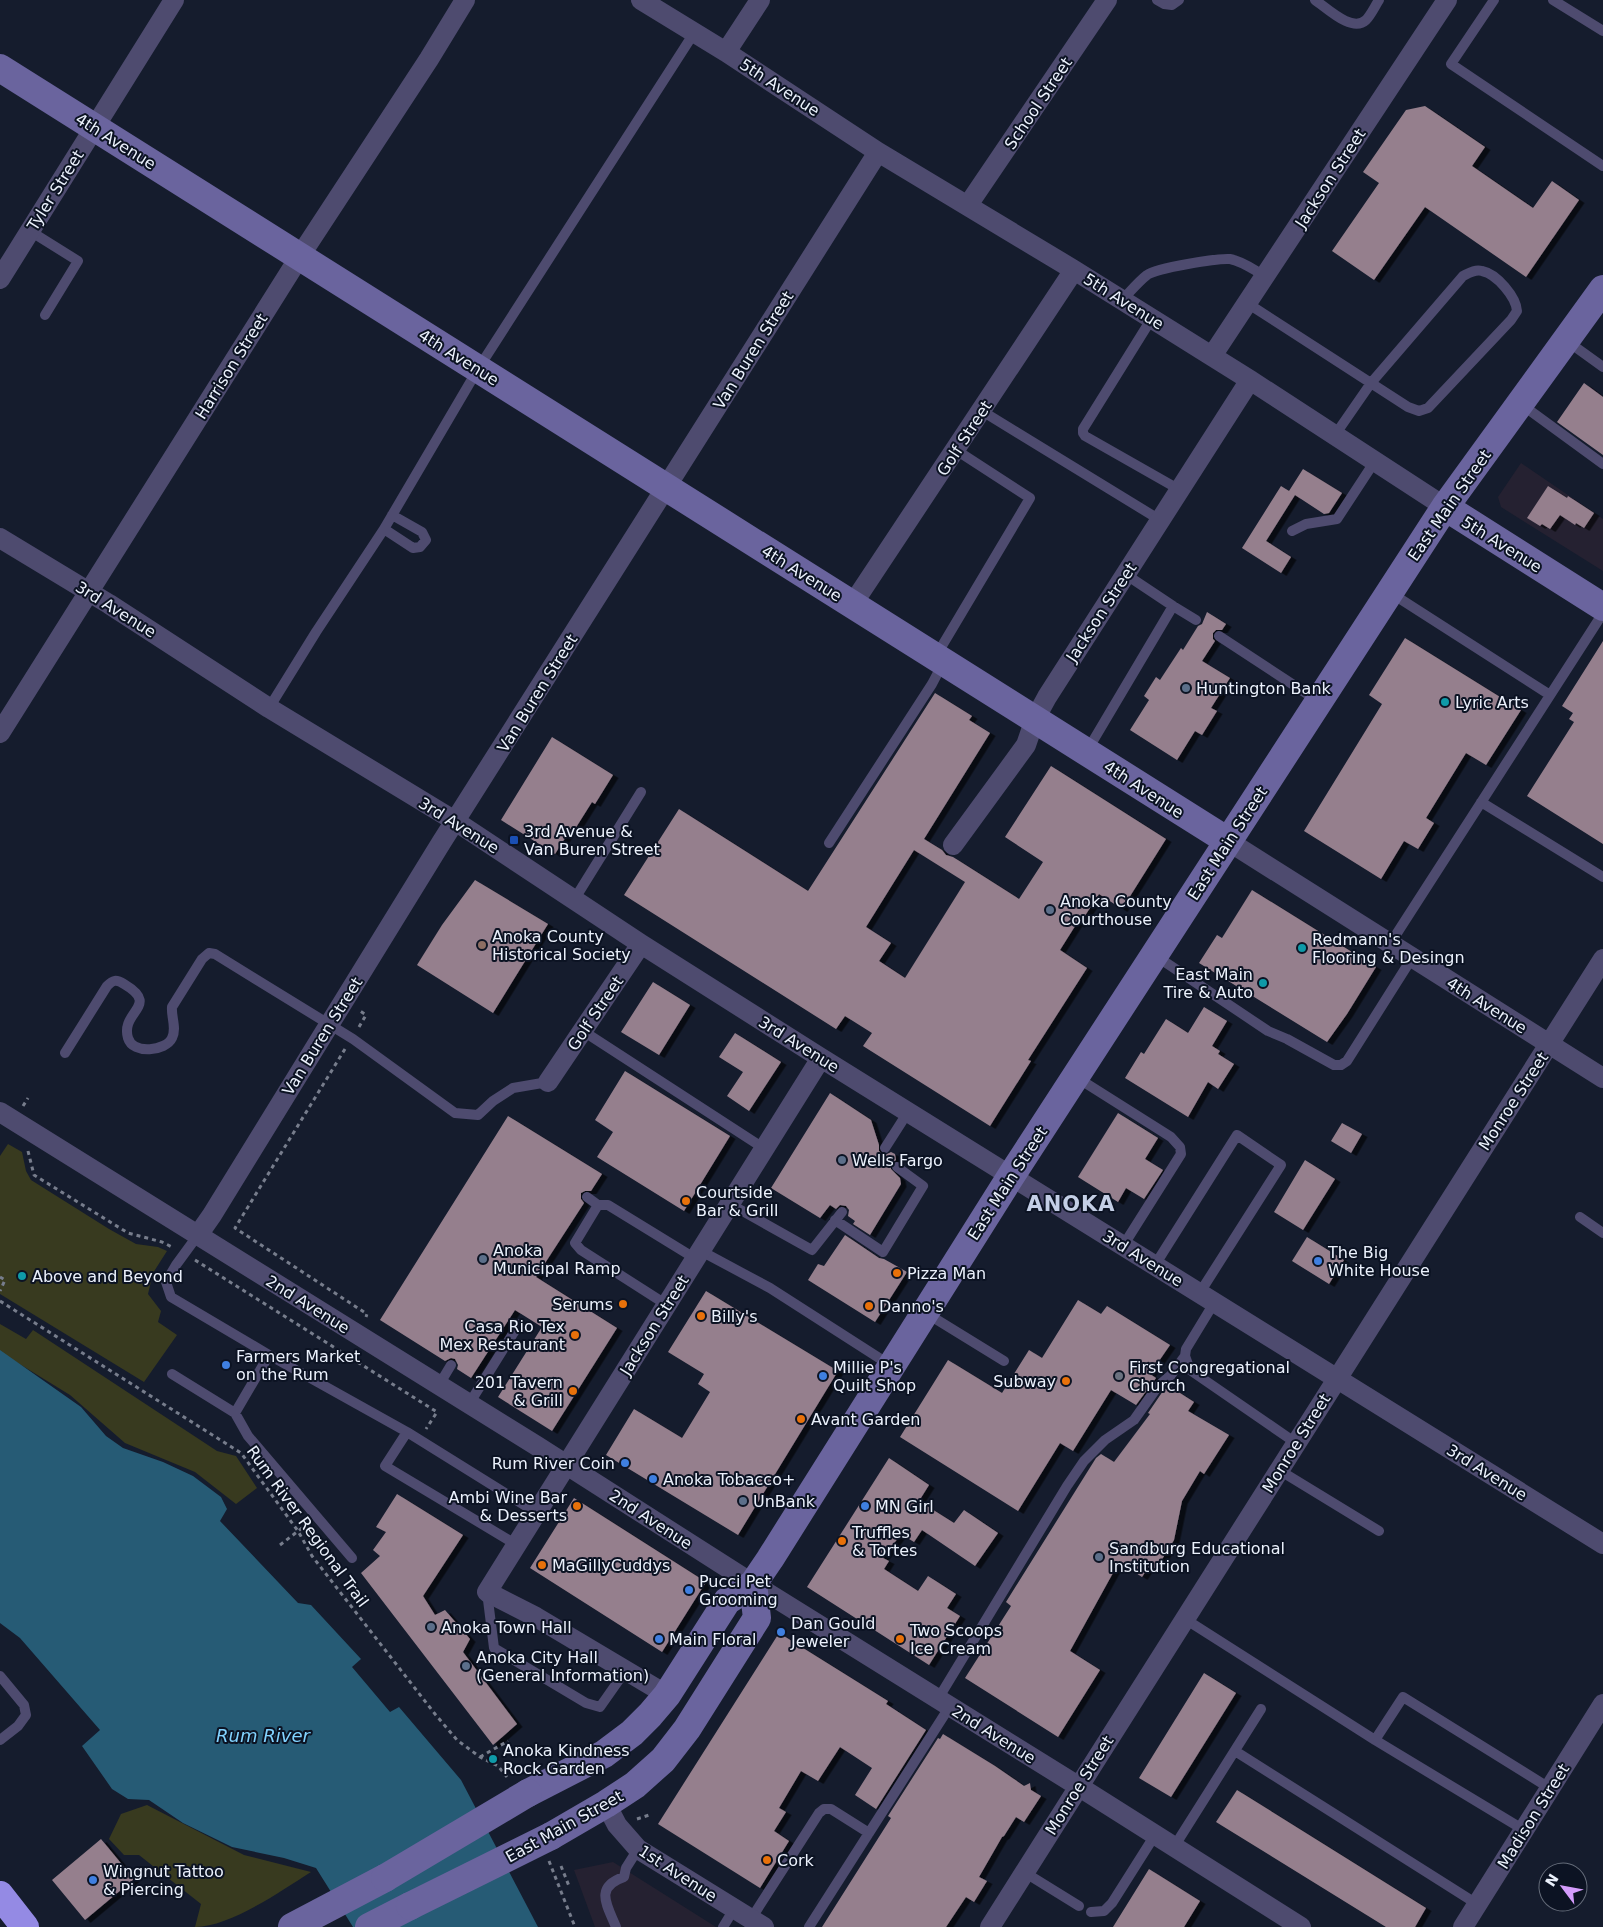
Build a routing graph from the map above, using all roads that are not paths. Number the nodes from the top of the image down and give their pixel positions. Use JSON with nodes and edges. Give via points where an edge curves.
{"nodes":[{"id":1,"x":174,"y":0,"type":"edge"},
{"id":2,"x":466,"y":0,"type":"edge"},
{"id":3,"x":641,"y":0,"type":"edge"},
{"id":4,"x":760,"y":0,"type":"edge"},
{"id":5,"x":1107,"y":0,"type":"edge"},
{"id":6,"x":1157,"y":0,"type":"edge"},
{"id":7,"x":1179,"y":0,"type":"edge"},
{"id":8,"x":1315,"y":0,"type":"edge"},
{"id":9,"x":1379,"y":0,"type":"edge"},
{"id":10,"x":1447,"y":0,"type":"edge"},
{"id":11,"x":1494,"y":0,"type":"edge"},
{"id":12,"x":1554,"y":0,"type":"edge"},
{"id":13,"x":1603,"y":31,"type":"edge"},
{"id":14,"x":694,"y":33,"type":"junction"},
{"id":15,"x":726,"y":52,"type":"junction"},
{"id":16,"x":0,"y":68,"type":"edge"},
{"id":17,"x":95,"y":128,"type":"junction"},
{"id":18,"x":878,"y":152,"type":"junction"},
{"id":19,"x":1603,"y":166,"type":"edge"},
{"id":20,"x":968,"y":205,"type":"junction"},
{"id":21,"x":30,"y":231,"type":"junction"},
{"id":22,"x":300,"y":256,"type":"junction"},
{"id":23,"x":1074,"y":270,"type":"junction"},
{"id":24,"x":1265,"y":276,"type":"junction"},
{"id":25,"x":0,"y":279,"type":"edge"},
{"id":26,"x":1603,"y":289,"type":"edge"},
{"id":27,"x":1122,"y":300,"type":"junction"},
{"id":28,"x":1247,"y":303,"type":"junction"},
{"id":29,"x":45,"y":315,"type":"dead end"},
{"id":30,"x":1152,"y":318,"type":"junction"},
{"id":31,"x":1566,"y":340,"type":"junction"},
{"id":32,"x":1212,"y":356,"type":"junction"},
{"id":33,"x":1603,"y":367,"type":"edge"},
{"id":34,"x":478,"y":369,"type":"junction"},
{"id":35,"x":1250,"y":380,"type":"junction"},
{"id":36,"x":1371,"y":383,"type":"junction"},
{"id":37,"x":1520,"y":403,"type":"junction"},
{"id":38,"x":982,"y":411,"type":"junction"},
{"id":39,"x":1335,"y":436,"type":"junction"},
{"id":40,"x":956,"y":450,"type":"junction"},
{"id":41,"x":1375,"y":462,"type":"junction"},
{"id":42,"x":1603,"y":464,"type":"edge"},
{"id":43,"x":666,"y":487,"type":"junction"},
{"id":44,"x":1180,"y":490,"type":"junction"},
{"id":45,"x":1445,"y":507,"type":"junction"},
{"id":46,"x":392,"y":515,"type":"junction"},
{"id":47,"x":1160,"y":520,"type":"junction"},
{"id":48,"x":384,"y":529,"type":"junction"},
{"id":49,"x":1292,"y":531,"type":"dead end"},
{"id":50,"x":0,"y":538,"type":"edge"},
{"id":51,"x":1125,"y":574,"type":"junction"},
{"id":52,"x":89,"y":592,"type":"junction"},
{"id":53,"x":1390,"y":592,"type":"junction"},
{"id":54,"x":852,"y":605,"type":"junction"},
{"id":55,"x":1173,"y":606,"type":"junction"},
{"id":56,"x":1603,"y":608,"type":"edge"},
{"id":57,"x":1603,"y":613,"type":"edge"},
{"id":58,"x":1196,"y":620,"type":"dead end"},
{"id":59,"x":1219,"y":636,"type":"dead end"},
{"id":60,"x":940,"y":659,"type":"junction"},
{"id":61,"x":1550,"y":695,"type":"junction"},
{"id":62,"x":1319,"y":701,"type":"junction"},
{"id":63,"x":269,"y":708,"type":"junction"},
{"id":64,"x":1035,"y":719,"type":"junction"},
{"id":65,"x":0,"y":734,"type":"edge"},
{"id":66,"x":1086,"y":752,"type":"junction"},
{"id":67,"x":641,"y":792,"type":"dead end"},
{"id":68,"x":1481,"y":802,"type":"junction"},
{"id":69,"x":455,"y":821,"type":"junction"},
{"id":70,"x":1228,"y":841,"type":"junction"},
{"id":71,"x":829,"y":843,"type":"dead end"},
{"id":72,"x":953,"y":845,"type":"dead end"},
{"id":73,"x":1603,"y":877,"type":"edge"},
{"id":74,"x":574,"y":900,"type":"junction"},
{"id":75,"x":641,"y":944,"type":"junction"},
{"id":76,"x":1390,"y":944,"type":"junction"},
{"id":77,"x":1155,"y":956,"type":"junction"},
{"id":78,"x":1412,"y":958,"type":"junction"},
{"id":79,"x":1603,"y":959,"type":"edge"},
{"id":80,"x":329,"y":1024,"type":"junction"},
{"id":81,"x":583,"y":1031,"type":"junction"},
{"id":82,"x":1549,"y":1044,"type":"junction"},
{"id":83,"x":66,"y":1053,"type":"dead end"},
{"id":84,"x":821,"y":1058,"type":"junction"},
{"id":85,"x":1076,"y":1076,"type":"junction"},
{"id":86,"x":1603,"y":1078,"type":"edge"},
{"id":87,"x":548,"y":1082,"type":"joint"},
{"id":88,"x":0,"y":1112,"type":"edge"},
{"id":89,"x":908,"y":1112,"type":"junction"},
{"id":90,"x":884,"y":1148,"type":"dead end"},
{"id":91,"x":765,"y":1149,"type":"junction"},
{"id":92,"x":898,"y":1167,"type":"dead end"},
{"id":93,"x":1011,"y":1176,"type":"junction"},
{"id":94,"x":587,"y":1197,"type":"dead end"},
{"id":95,"x":730,"y":1204,"type":"junction"},
{"id":96,"x":598,"y":1205,"type":"junction"},
{"id":97,"x":1580,"y":1217,"type":"dead end"},
{"id":98,"x":1603,"y":1233,"type":"edge"},
{"id":99,"x":198,"y":1235,"type":"junction"},
{"id":100,"x":1123,"y":1246,"type":"junction"},
{"id":101,"x":699,"y":1255,"type":"junction"},
{"id":102,"x":1155,"y":1266,"type":"junction"},
{"id":103,"x":1207,"y":1298,"type":"junction"},
{"id":104,"x":667,"y":1305,"type":"junction"},
{"id":105,"x":925,"y":1312,"type":"junction"},
{"id":106,"x":519,"y":1324,"type":"dead end"},
{"id":107,"x":269,"y":1355,"type":"junction"},
{"id":108,"x":1185,"y":1356,"type":"junction"},
{"id":109,"x":1004,"y":1361,"type":"dead end"},
{"id":110,"x":451,"y":1365,"type":"dead end"},
{"id":111,"x":891,"y":1365,"type":"junction"},
{"id":112,"x":172,"y":1374,"type":"dead end"},
{"id":113,"x":1336,"y":1380,"type":"junction"},
{"id":114,"x":438,"y":1385,"type":"junction"},
{"id":115,"x":469,"y":1404,"type":"junction"},
{"id":116,"x":236,"y":1413,"type":"junction"},
{"id":117,"x":407,"y":1432,"type":"junction"},
{"id":118,"x":1296,"y":1442,"type":"junction"},
{"id":119,"x":566,"y":1464,"type":"junction"},
{"id":120,"x":1279,"y":1470,"type":"junction"},
{"id":121,"x":537,"y":1512,"type":"junction"},
{"id":122,"x":1378,"y":1531,"type":"dead end"},
{"id":123,"x":1603,"y":1544,"type":"edge"},
{"id":124,"x":517,"y":1545,"type":"junction"},
{"id":125,"x":352,"y":1558,"type":"dead end"},
{"id":126,"x":752,"y":1584,"type":"junction"},
{"id":127,"x":487,"y":1592,"type":"junction"},
{"id":128,"x":1185,"y":1619,"type":"junction"},
{"id":129,"x":626,"y":1670,"type":"junction"},
{"id":130,"x":0,"y":1676,"type":"edge"},
{"id":131,"x":667,"y":1695,"type":"junction"},
{"id":132,"x":944,"y":1703,"type":"junction"},
{"id":133,"x":1603,"y":1704,"type":"edge"},
{"id":134,"x":1261,"y":1709,"type":"dead end"},
{"id":135,"x":0,"y":1740,"type":"edge"},
{"id":136,"x":1375,"y":1740,"type":"junction"},
{"id":137,"x":1235,"y":1751,"type":"junction"},
{"id":138,"x":1078,"y":1786,"type":"junction"},
{"id":139,"x":1551,"y":1789,"type":"junction"},
{"id":140,"x":606,"y":1804,"type":"junction"},
{"id":141,"x":1524,"y":1830,"type":"junction"},
{"id":142,"x":869,"y":1833,"type":"junction"},
{"id":143,"x":1155,"y":1835,"type":"junction"},
{"id":144,"x":1174,"y":1847,"type":"junction"},
{"id":145,"x":638,"y":1849,"type":"junction"},
{"id":146,"x":1024,"y":1872,"type":"junction"},
{"id":147,"x":0,"y":1895,"type":"edge"},
{"id":148,"x":1477,"y":1904,"type":"junction"},
{"id":149,"x":1079,"y":1906,"type":"dead end"},
{"id":150,"x":1091,"y":1912,"type":"dead end"},
{"id":151,"x":749,"y":1918,"type":"edge"},
{"id":152,"x":25,"y":1927,"type":"edge"},
{"id":153,"x":292,"y":1927,"type":"edge"},
{"id":154,"x":369,"y":1927,"type":"edge"},
{"id":155,"x":616,"y":1927,"type":"edge"},
{"id":156,"x":723,"y":1927,"type":"edge"},
{"id":157,"x":809,"y":1927,"type":"edge"},
{"id":158,"x":990,"y":1927,"type":"edge"},
{"id":159,"x":1301,"y":1927,"type":"edge"},
{"id":160,"x":1463,"y":1927,"type":"edge"}],
"edges":[{"from":1,"to":17,"type":"street","name":"Tyler Street"},
{"from":2,"to":22,"type":"street","name":"Harrison Street"},
{"from":3,"to":14,"type":"street","name":"5th Avenue"},
{"from":4,"to":15,"type":"street"},
{"from":5,"to":20,"type":"street","name":"School Street"},
{"from":6,"to":7,"type":"lane","via":[[1172,5]]},
{"from":8,"to":9,"type":"lane","via":[[1355,25],[1365,21]]},
{"from":10,"to":24,"type":"street","name":"Jackson Street"},
{"from":11,"to":19,"type":"lane","via":[[1451,64]]},
{"from":12,"to":13,"type":"lane"},
{"from":14,"to":15,"type":"street","name":"5th Avenue"},
{"from":14,"to":34,"type":"lane"},
{"from":15,"to":18,"type":"street","name":"5th Avenue"},
{"from":16,"to":17,"type":"main road","name":"4th Avenue"},
{"from":17,"to":21,"type":"street","name":"Tyler Street"},
{"from":17,"to":22,"type":"main road","name":"4th Avenue"},
{"from":18,"to":20,"type":"street","name":"5th Avenue"},
{"from":18,"to":43,"type":"street","name":"Van Buren Street"},
{"from":20,"to":23,"type":"street","name":"5th Avenue"},
{"from":21,"to":25,"type":"street","name":"Tyler Street"},
{"from":21,"to":29,"type":"lane","via":[[78,262]]},
{"from":22,"to":34,"type":"main road","name":"4th Avenue"},
{"from":22,"to":52,"type":"street","name":"Harrison Street"},
{"from":23,"to":27,"type":"street","name":"5th Avenue"},
{"from":23,"to":38,"type":"street","name":"Golf Street"},
{"from":24,"to":27,"type":"lane","via":[[1228,259],[1201,262],[1154,272]]},
{"from":24,"to":28,"type":"street","name":"Jackson Street"},
{"from":26,"to":31,"type":"main road","name":"East Main Street"},
{"from":27,"to":30,"type":"street","name":"5th Avenue"},
{"from":28,"to":32,"type":"street","name":"Jackson Street"},
{"from":28,"to":36,"type":"lane"},
{"from":30,"to":32,"type":"street","name":"5th Avenue"},
{"from":30,"to":44,"type":"lane","via":[[1083,433]]},
{"from":31,"to":33,"type":"lane"},
{"from":31,"to":37,"type":"main road","name":"East Main Street"},
{"from":32,"to":35,"type":"street","name":"5th Avenue"},
{"from":34,"to":43,"type":"main road","name":"4th Avenue"},
{"from":34,"to":46,"type":"lane"},
{"from":35,"to":39,"type":"street","name":"5th Avenue"},
{"from":35,"to":44,"type":"street","name":"Jackson Street"},
{"from":36,"to":36,"type":"lane","via":[[1464,276],[1472,271],[1481,270],[1491,275],[1516,302],[1518,311],[1511,320],[1428,408],[1419,411],[1408,407]]},
{"from":36,"to":39,"type":"lane"},
{"from":37,"to":42,"type":"lane"},
{"from":37,"to":45,"type":"main road","name":"East Main Street"},
{"from":38,"to":40,"type":"street","name":"Golf Street"},
{"from":38,"to":47,"type":"lane"},
{"from":39,"to":41,"type":"street","name":"5th Avenue"},
{"from":40,"to":54,"type":"street","name":"Golf Street"},
{"from":40,"to":60,"type":"lane","via":[[1030,498]]},
{"from":41,"to":45,"type":"street","name":"5th Avenue"},
{"from":41,"to":49,"type":"lane","via":[[1337,519],[1306,524]]},
{"from":43,"to":54,"type":"main road","name":"4th Avenue"},
{"from":43,"to":69,"type":"street","name":"Van Buren Street"},
{"from":44,"to":47,"type":"street","name":"Jackson Street"},
{"from":45,"to":53,"type":"main road","name":"East Main Street"},
{"from":45,"to":56,"type":"main road","name":"5th Avenue"},
{"from":46,"to":48,"type":"lane"},
{"from":46,"to":48,"type":"lane","via":[[422,532],[426,540],[420,548],[413,548]]},
{"from":47,"to":51,"type":"street","name":"Jackson Street"},
{"from":48,"to":63,"type":"lane"},
{"from":50,"to":52,"type":"street","name":"3rd Avenue"},
{"from":51,"to":55,"type":"lane"},
{"from":51,"to":64,"type":"street","name":"Jackson Street"},
{"from":52,"to":63,"type":"street","name":"3rd Avenue"},
{"from":52,"to":65,"type":"street","name":"Harrison Street"},
{"from":53,"to":61,"type":"lane"},
{"from":53,"to":62,"type":"main road","name":"East Main Street"},
{"from":54,"to":60,"type":"main road","name":"4th Avenue"},
{"from":55,"to":58,"type":"lane"},
{"from":55,"to":66,"type":"lane"},
{"from":57,"to":61,"type":"lane"},
{"from":59,"to":62,"type":"lane"},
{"from":60,"to":64,"type":"main road","name":"4th Avenue"},
{"from":60,"to":71,"type":"lane","via":[[932,684]]},
{"from":61,"to":68,"type":"lane"},
{"from":62,"to":70,"type":"main road","name":"East Main Street"},
{"from":63,"to":69,"type":"street","name":"3rd Avenue"},
{"from":64,"to":66,"type":"main road","name":"4th Avenue"},
{"from":64,"to":72,"type":"street","name":"Jackson Street","via":[[1026,745]]},
{"from":66,"to":70,"type":"main road","name":"4th Avenue"},
{"from":67,"to":74,"type":"lane"},
{"from":68,"to":73,"type":"lane"},
{"from":68,"to":76,"type":"lane"},
{"from":69,"to":74,"type":"street","name":"3rd Avenue"},
{"from":69,"to":80,"type":"street","name":"Van Buren Street"},
{"from":70,"to":76,"type":"street","name":"4th Avenue"},
{"from":70,"to":77,"type":"main road","name":"East Main Street"},
{"from":74,"to":75,"type":"street","name":"3rd Avenue"},
{"from":75,"to":81,"type":"street","name":"Golf Street"},
{"from":75,"to":84,"type":"street","name":"3rd Avenue"},
{"from":76,"to":78,"type":"street","name":"4th Avenue"},
{"from":77,"to":78,"type":"lane","via":[[1268,1031],[1334,1065],[1347,1061]]},
{"from":77,"to":85,"type":"main road","name":"East Main Street"},
{"from":78,"to":82,"type":"street","name":"4th Avenue"},
{"from":79,"to":82,"type":"street","name":"Monroe Street"},
{"from":80,"to":83,"type":"lane","via":[[209,953],[172,1007],[175,1028],[172,1039],[165,1045],[142,1050],[134,1047],[128,1039],[127,1026],[140,996],[118,980],[107,986]]},
{"from":80,"to":87,"type":"lane","via":[[456,1113],[478,1115],[513,1088]]},
{"from":80,"to":99,"type":"street","name":"Van Buren Street"},
{"from":81,"to":87,"type":"street","name":"Golf Street"},
{"from":81,"to":91,"type":"lane"},
{"from":82,"to":86,"type":"street","name":"4th Avenue"},
{"from":82,"to":113,"type":"street","name":"Monroe Street"},
{"from":84,"to":89,"type":"street","name":"3rd Avenue"},
{"from":84,"to":91,"type":"street","name":"Jackson Street"},
{"from":85,"to":93,"type":"main road","name":"East Main Street"},
{"from":85,"to":100,"type":"lane","via":[[1171,1137],[1180,1147],[1181,1154]]},
{"from":88,"to":99,"type":"street","name":"2nd Avenue"},
{"from":89,"to":90,"type":"lane"},
{"from":89,"to":93,"type":"street","name":"3rd Avenue"},
{"from":91,"to":95,"type":"street","name":"Jackson Street"},
{"from":92,"to":95,"type":"lane","via":[[923,1186],[883,1252],[838,1216],[812,1250]]},
{"from":93,"to":100,"type":"street","name":"3rd Avenue"},
{"from":93,"to":105,"type":"main road","name":"East Main Street"},
{"from":94,"to":96,"type":"lane"},
{"from":95,"to":101,"type":"street","name":"Jackson Street"},
{"from":96,"to":101,"type":"lane","via":[[608,1205]]},
{"from":96,"to":104,"type":"lane","via":[[575,1243]]},
{"from":97,"to":98,"type":"lane"},
{"from":99,"to":107,"type":"lane","via":[[166,1282],[171,1297]]},
{"from":99,"to":114,"type":"street","name":"2nd Avenue"},
{"from":100,"to":102,"type":"street","name":"3rd Avenue"},
{"from":101,"to":104,"type":"street","name":"Jackson Street"},
{"from":101,"to":111,"type":"lane","via":[[770,1288]]},
{"from":102,"to":103,"type":"street","name":"3rd Avenue"},
{"from":102,"to":103,"type":"lane","via":[[1237,1135],[1281,1165]]},
{"from":103,"to":108,"type":"lane"},
{"from":103,"to":113,"type":"street","name":"3rd Avenue"},
{"from":104,"to":119,"type":"street","name":"Jackson Street"},
{"from":105,"to":109,"type":"lane"},
{"from":105,"to":111,"type":"main road","name":"East Main Street"},
{"from":106,"to":115,"type":"lane"},
{"from":107,"to":116,"type":"lane"},
{"from":107,"to":117,"type":"lane"},
{"from":108,"to":118,"type":"lane","via":[[1190,1370]]},
{"from":108,"to":132,"type":"lane","via":[[1134,1420],[1105,1440],[1066,1486]]},
{"from":110,"to":114,"type":"lane"},
{"from":111,"to":126,"type":"main road","name":"East Main Street"},
{"from":112,"to":116,"type":"lane"},
{"from":113,"to":118,"type":"street","name":"Monroe Street"},
{"from":113,"to":123,"type":"street","name":"3rd Avenue"},
{"from":114,"to":115,"type":"street","name":"2nd Avenue"},
{"from":115,"to":119,"type":"street","name":"2nd Avenue"},
{"from":116,"to":125,"type":"lane","via":[[248,1436]]},
{"from":117,"to":121,"type":"lane"},
{"from":117,"to":124,"type":"lane","via":[[386,1466]]},
{"from":118,"to":120,"type":"street","name":"Monroe Street"},
{"from":119,"to":121,"type":"street","name":"Jackson Street"},
{"from":119,"to":126,"type":"street","name":"2nd Avenue"},
{"from":120,"to":122,"type":"lane"},
{"from":120,"to":128,"type":"street","name":"Monroe Street"},
{"from":121,"to":124,"type":"street","name":"Jackson Street"},
{"from":124,"to":127,"type":"street","name":"Jackson Street"},
{"from":126,"to":131,"type":"main road","name":"East Main Street","via":[[727,1601]]},
{"from":126,"to":132,"type":"street","name":"2nd Avenue"},
{"from":126,"to":140,"type":"main road","name":"East Main Street","via":[[756,1618],[687,1729],[663,1760],[635,1785]]},
{"from":127,"to":129,"type":"street"},
{"from":127,"to":129,"type":"lane","via":[[494,1648],[586,1703],[600,1707]]},
{"from":128,"to":136,"type":"lane"},
{"from":128,"to":138,"type":"street","name":"Monroe Street"},
{"from":129,"to":131,"type":"street"},
{"from":130,"to":135,"type":"lane","via":[[24,1705],[26,1715]]},
{"from":131,"to":153,"type":"main road","name":"East Main Street","bridge":true,"via":[[632,1733],[604,1754],[528,1793],[386,1878]]},
{"from":132,"to":138,"type":"street","name":"2nd Avenue"},
{"from":132,"to":142,"type":"lane"},
{"from":133,"to":139,"type":"street","name":"Madison Street"},
{"from":134,"to":137,"type":"lane"},
{"from":136,"to":139,"type":"lane","via":[[1403,1697]]},
{"from":136,"to":141,"type":"lane"},
{"from":137,"to":144,"type":"lane"},
{"from":137,"to":148,"type":"lane"},
{"from":138,"to":143,"type":"street","name":"2nd Avenue"},
{"from":138,"to":146,"type":"street","name":"Monroe Street"},
{"from":139,"to":141,"type":"street","name":"Madison Street"},
{"from":140,"to":145,"type":"street","name":"1st Avenue","via":[[617,1825]]},
{"from":140,"to":154,"type":"main road","name":"East Main Street","bridge":true,"via":[[550,1848],[410,1906]]},
{"from":141,"to":148,"type":"street","name":"Madison Street"},
{"from":142,"to":151,"type":"lane","via":[[831,1809],[824,1809]]},
{"from":142,"to":157,"type":"lane"},
{"from":143,"to":144,"type":"street","name":"2nd Avenue"},
{"from":143,"to":150,"type":"lane","via":[[1112,1903],[1104,1911]]},
{"from":144,"to":159,"type":"street","name":"2nd Avenue"},
{"from":145,"to":151,"type":"street","name":"1st Avenue"},
{"from":145,"to":155,"type":"lane","via":[[624,1877],[608,1886],[604,1897]]},
{"from":146,"to":149,"type":"lane"},
{"from":146,"to":158,"type":"street","name":"Monroe Street"},
{"from":147,"to":152,"type":"highway"},
{"from":148,"to":160,"type":"street","name":"Madison Street"},
{"from":151,"to":156,"type":"lane"}]}
